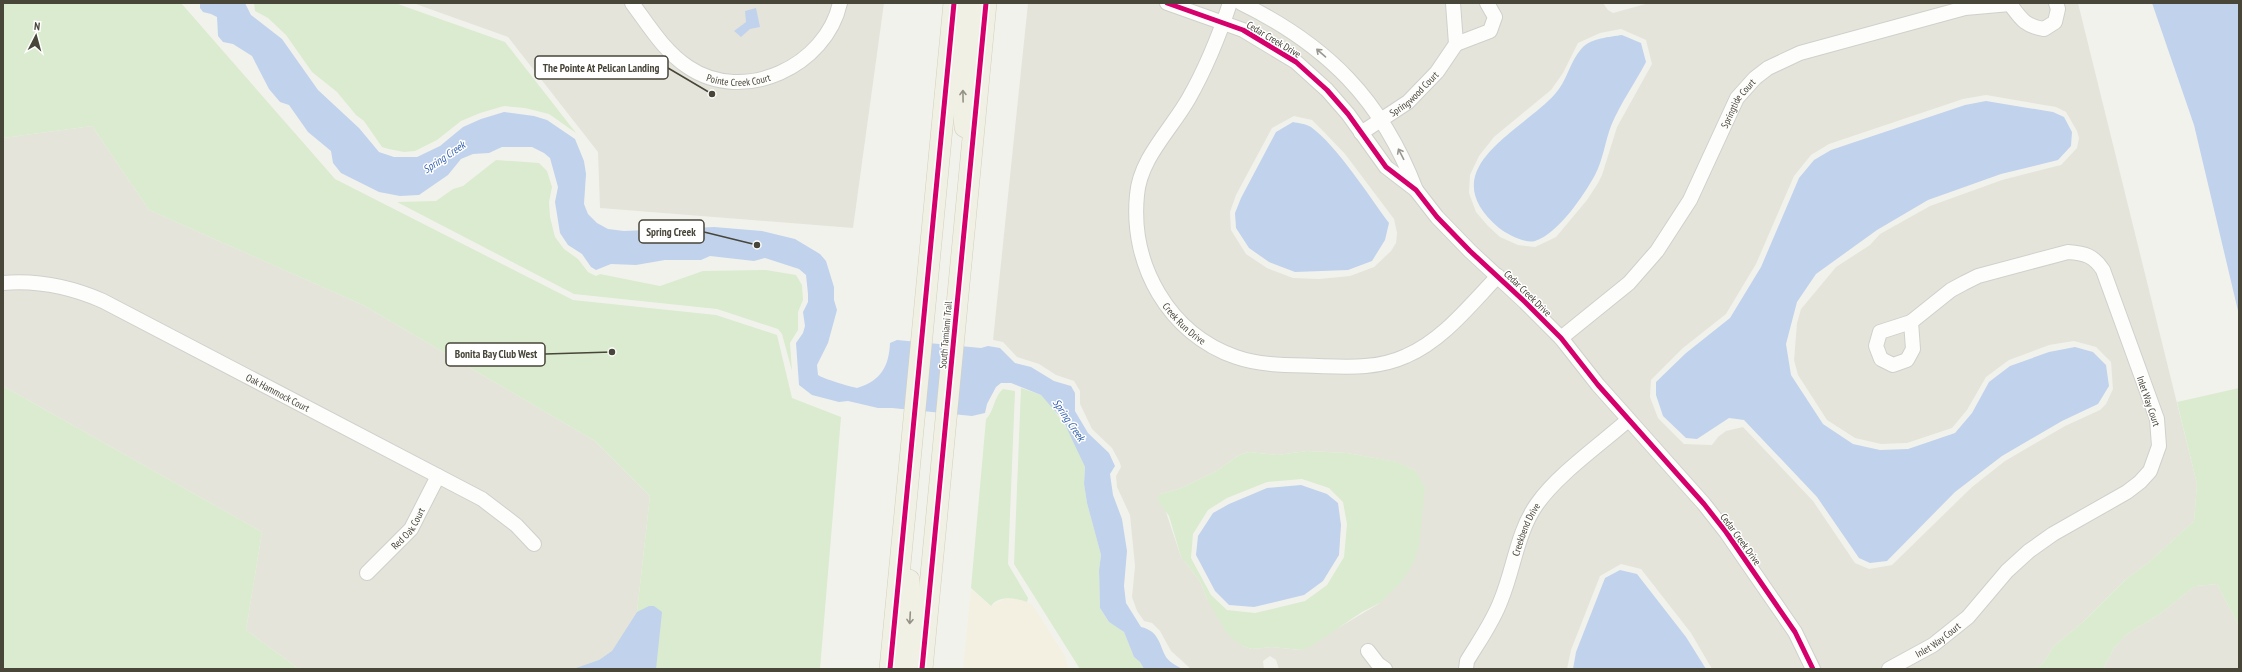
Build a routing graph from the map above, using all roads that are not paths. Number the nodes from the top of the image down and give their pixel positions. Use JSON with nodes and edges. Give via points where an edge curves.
{"nodes":[{"id":1,"x":632,"y":3,"type":"edge"},
{"id":2,"x":840,"y":3,"type":"edge"},
{"id":3,"x":954,"y":3,"type":"edge"},
{"id":4,"x":969,"y":3,"type":"edge"},
{"id":5,"x":986,"y":3,"type":"edge"},
{"id":6,"x":1167,"y":3,"type":"edge"},
{"id":7,"x":1230,"y":3,"type":"edge"},
{"id":8,"x":1241,"y":3,"type":"edge"},
{"id":9,"x":1453,"y":3,"type":"edge"},
{"id":10,"x":1487,"y":3,"type":"edge"},
{"id":11,"x":2056,"y":3,"type":"edge"},
{"id":12,"x":2011,"y":4,"type":"edge"},
{"id":13,"x":1224,"y":22,"type":"junction"},
{"id":14,"x":1456,"y":44,"type":"junction"},
{"id":15,"x":1381,"y":121,"type":"junction"},
{"id":16,"x":1361,"y":133,"type":"junction"},
{"id":17,"x":969,"y":177,"type":"junction"},
{"id":18,"x":1416,"y":190,"type":"junction"},
{"id":19,"x":1498,"y":276,"type":"junction"},
{"id":20,"x":3,"y":283,"type":"edge"},
{"id":21,"x":1911,"y":322,"type":"dead end"},
{"id":22,"x":1561,"y":338,"type":"junction"},
{"id":23,"x":1628,"y":420,"type":"junction"},
{"id":24,"x":438,"y":476,"type":"junction"},
{"id":25,"x":905,"y":510,"type":"junction"},
{"id":26,"x":534,"y":544,"type":"dead end"},
{"id":27,"x":367,"y":573,"type":"dead end"},
{"id":28,"x":1368,"y":651,"type":"dead end"},
{"id":29,"x":890,"y":669,"type":"edge"},
{"id":30,"x":905,"y":669,"type":"edge"},
{"id":31,"x":922,"y":669,"type":"edge"},
{"id":32,"x":1385,"y":669,"type":"edge"},
{"id":33,"x":1466,"y":669,"type":"edge"},
{"id":34,"x":1813,"y":669,"type":"edge"},
{"id":35,"x":1889,"y":669,"type":"edge"}],
"edges":[{"from":1,"to":2,"type":"street","name":"Pointe Creek Court","via":[[674,57],[704,75],[734,81],[763,79],[801,62],[822,42],[831,28]]},
{"from":3,"to":25,"type":"main road"},
{"from":17,"to":4,"type":"main road","one_way":true,"via":[[962,95]]},
{"from":5,"to":17,"type":"main road","name":"South Tamiami Trail"},
{"from":6,"to":13,"type":"street","name":"Cedar Creek Drive"},
{"from":7,"to":13,"type":"street","name":"Creek Run Drive"},
{"from":15,"to":8,"type":"street","name":"Cedar Creek Drive","one_way":true,"via":[[1362,93],[1319,50],[1289,29]]},
{"from":9,"to":14,"type":"street"},
{"from":10,"to":14,"type":"street","via":[[1495,17],[1490,31]]},
{"from":11,"to":12,"type":"street","name":"Springtide Court","via":[[2058,9],[2055,22],[2044,29],[2030,27]]},
{"from":12,"to":22,"type":"street","name":"Springtide Court","via":[[1965,8],[1800,53],[1768,68],[1737,98],[1690,200],[1657,252],[1629,283]]},
{"from":13,"to":16,"type":"street","name":"Cedar Creek Drive","via":[[1271,45],[1296,62],[1328,90]]},
{"from":13,"to":19,"type":"street","name":"Creek Run Drive","via":[[1189,98],[1153,152],[1139,182],[1136,196],[1137,231],[1144,264],[1157,293],[1175,317],[1223,352],[1249,361],[1356,367],[1373,365],[1405,357],[1432,341]]},
{"from":14,"to":15,"type":"street","name":"Springwood Court","via":[[1437,72],[1418,93]]},
{"from":15,"to":16,"type":"street","name":"Springwood Court"},
{"from":18,"to":15,"type":"street","name":"Cedar Creek Drive","one_way":true,"via":[[1406,164]]},
{"from":16,"to":18,"type":"street","name":"Cedar Creek Drive","via":[[1386,167]]},
{"from":17,"to":31,"type":"main road","name":"South Tamiami Trail"},
{"from":18,"to":19,"type":"street","name":"Cedar Creek Drive","via":[[1437,216]]},
{"from":19,"to":22,"type":"street","name":"Cedar Creek Drive"},
{"from":20,"to":24,"type":"street","name":"Oak Hammock Court","via":[[30,282],[59,286],[103,301]]},
{"from":21,"to":35,"type":"street","name":"Inlet Way Court","via":[[1951,290],[1978,276],[2068,252],[2082,252],[2095,258],[2103,270],[2157,419],[2159,446],[2150,471],[2140,482],[2029,551],[2007,571],[1968,618],[1933,644]]},
{"from":22,"to":23,"type":"street","name":"Cedar Creek Drive"},
{"from":23,"to":33,"type":"street","name":"Creekbend Drive","via":[[1567,473],[1538,503],[1522,534],[1501,601]]},
{"from":23,"to":34,"type":"street","name":"Cedar Creek Drive","via":[[1726,532],[1795,632]]},
{"from":24,"to":26,"type":"street","name":"Oak Hammock Court","via":[[498,510]]},
{"from":24,"to":27,"type":"street","name":"Red Oak Court","via":[[411,529]]},
{"from":25,"to":29,"type":"main road"},
{"from":25,"to":30,"type":"main road","one_way":true,"via":[[910,617]]},
{"from":28,"to":32,"type":"street"}]}
